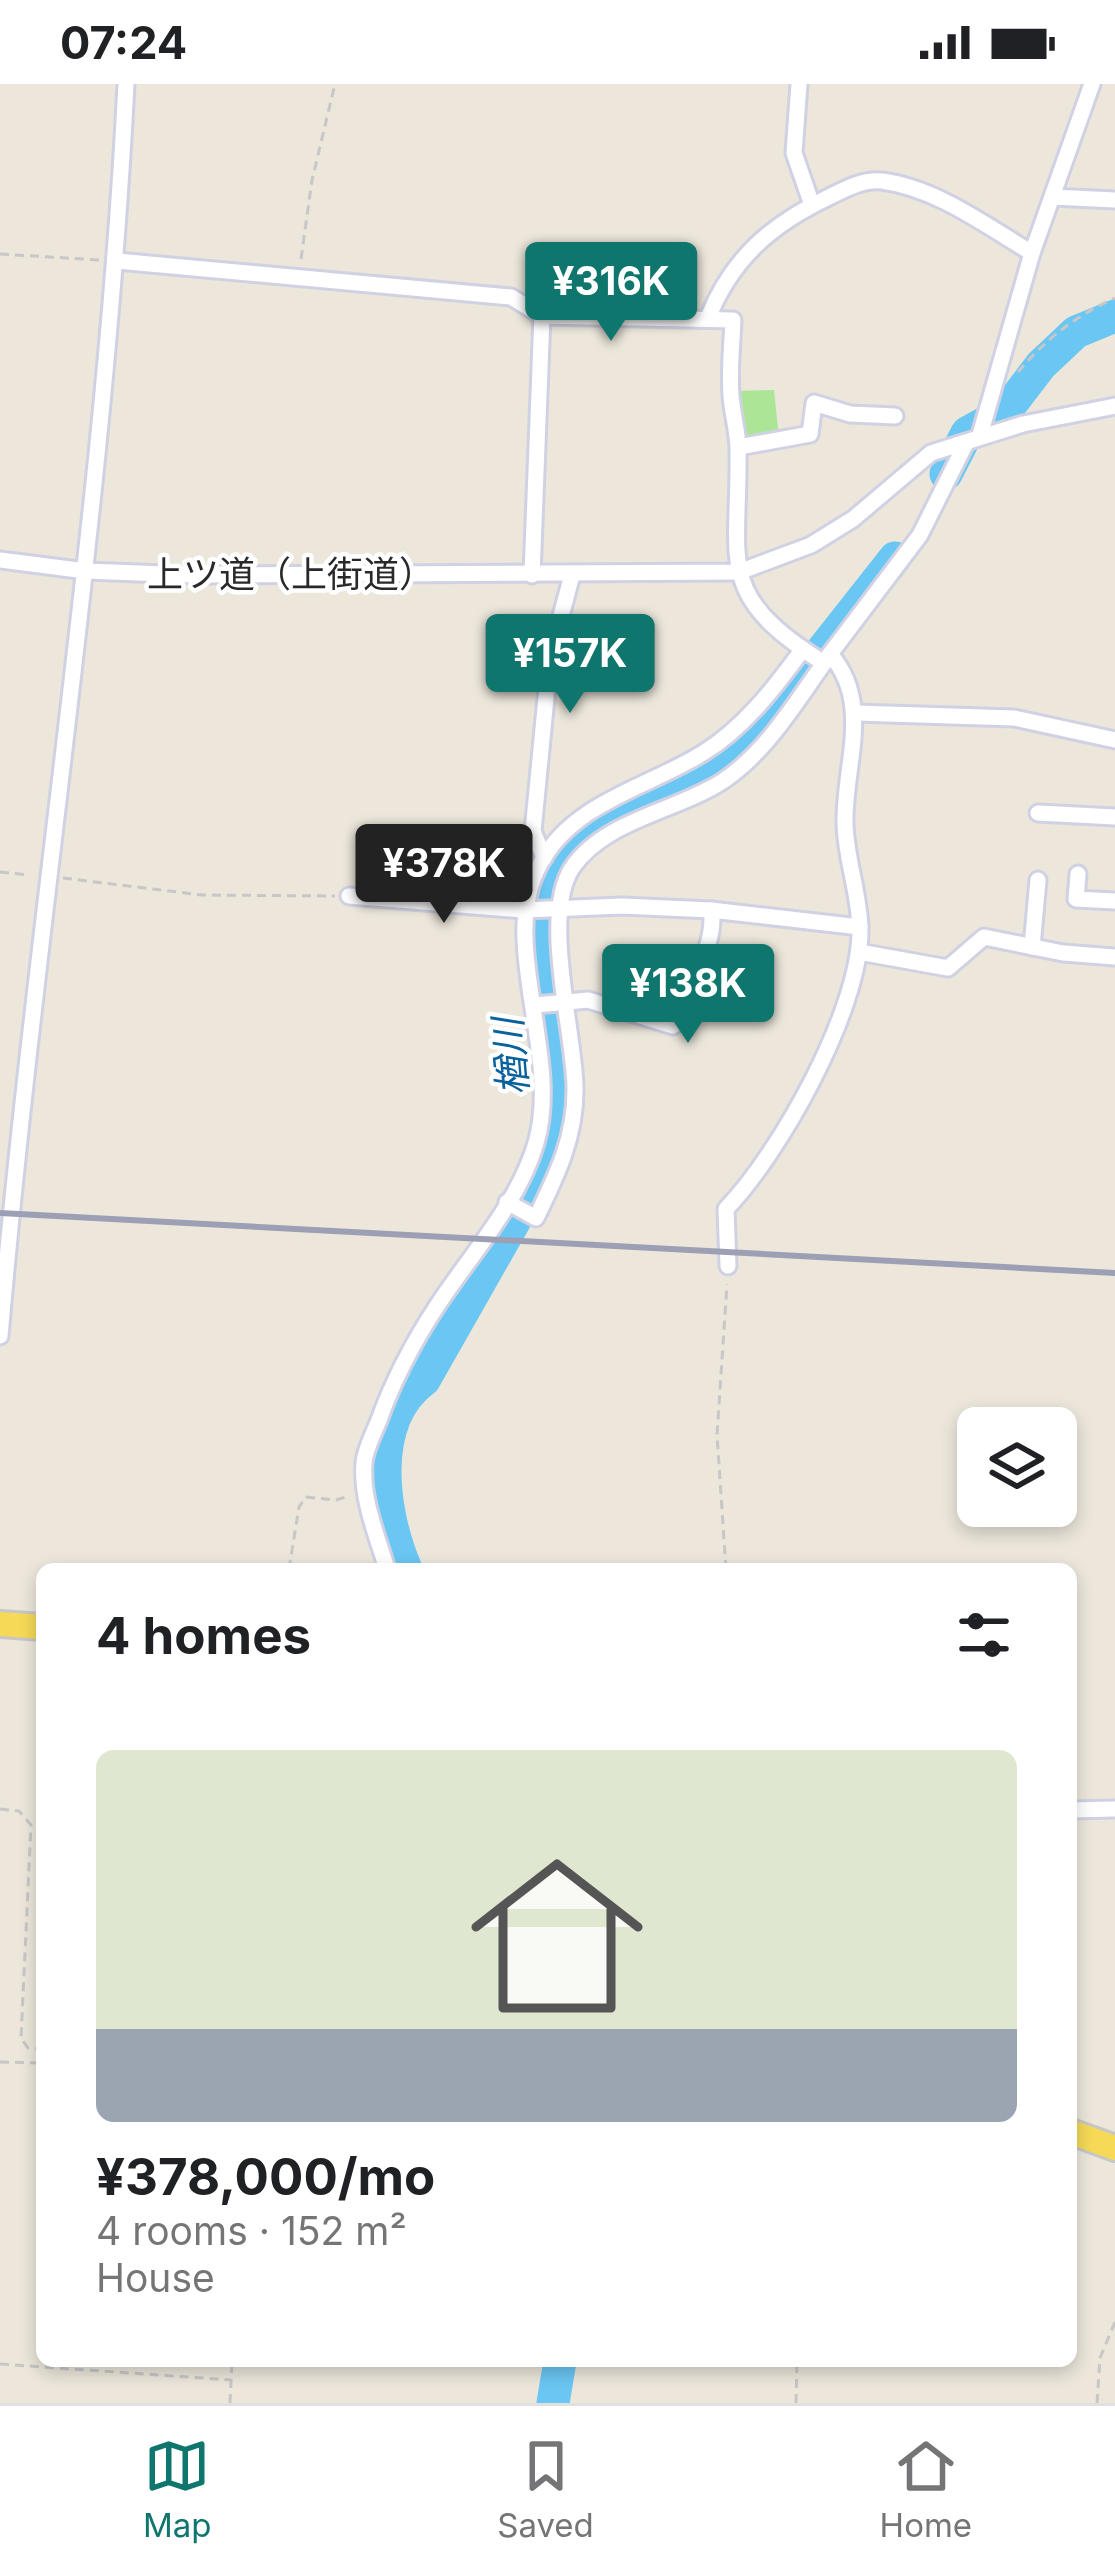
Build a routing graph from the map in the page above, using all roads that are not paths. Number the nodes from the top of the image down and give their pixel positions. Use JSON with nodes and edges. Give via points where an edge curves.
{"nodes":[{"id":1,"x":126,"y":84,"type":"edge"},
{"id":2,"x":799,"y":84,"type":"edge"},
{"id":3,"x":1092,"y":84,"type":"edge"},
{"id":4,"x":1052,"y":196,"type":"junction"},
{"id":5,"x":1115,"y":200,"type":"edge"},
{"id":6,"x":812,"y":205,"type":"junction"},
{"id":7,"x":1032,"y":253,"type":"junction"},
{"id":8,"x":117,"y":261,"type":"junction"},
{"id":9,"x":542,"y":316,"type":"junction"},
{"id":10,"x":708,"y":318,"type":"junction"},
{"id":11,"x":1115,"y":406,"type":"edge"},
{"id":12,"x":895,"y":416,"type":"dead end"},
{"id":13,"x":973,"y":439,"type":"junction"},
{"id":14,"x":739,"y":447,"type":"junction"},
{"id":15,"x":0,"y":560,"type":"edge"},
{"id":16,"x":86,"y":571,"type":"junction"},
{"id":17,"x":739,"y":572,"type":"junction"},
{"id":18,"x":532,"y":575,"type":"junction"},
{"id":19,"x":572,"y":575,"type":"junction"},
{"id":20,"x":817,"y":656,"type":"junction"},
{"id":21,"x":856,"y":713,"type":"junction"},
{"id":22,"x":1115,"y":740,"type":"edge"},
{"id":23,"x":1038,"y":813,"type":"dead end"},
{"id":24,"x":1115,"y":817,"type":"edge"},
{"id":25,"x":544,"y":859,"type":"junction"},
{"id":26,"x":1078,"y":874,"type":"dead end"},
{"id":27,"x":1038,"y":880,"type":"dead end"},
{"id":28,"x":349,"y":896,"type":"road end"},
{"id":29,"x":1115,"y":901,"type":"edge"},
{"id":30,"x":558,"y":908,"type":"junction"},
{"id":31,"x":527,"y":909,"type":"junction"},
{"id":32,"x":711,"y":910,"type":"junction"},
{"id":33,"x":860,"y":927,"type":"junction"},
{"id":34,"x":1032,"y":947,"type":"junction"},
{"id":35,"x":859,"y":952,"type":"junction"},
{"id":36,"x":1115,"y":957,"type":"edge"},
{"id":37,"x":566,"y":1001,"type":"junction"},
{"id":38,"x":536,"y":1005,"type":"junction"},
{"id":39,"x":507,"y":1202,"type":"junction"},
{"id":40,"x":728,"y":1266,"type":"road end"},
{"id":41,"x":0,"y":1336,"type":"edge"},
{"id":42,"x":385,"y":1563,"type":"edge"},
{"id":43,"x":0,"y":1624,"type":"edge"},
{"id":44,"x":36,"y":1627,"type":"edge"},
{"id":45,"x":1115,"y":1809,"type":"edge"},
{"id":46,"x":1077,"y":1810,"type":"edge"},
{"id":47,"x":1077,"y":2134,"type":"edge"},
{"id":48,"x":1115,"y":2148,"type":"edge"}],
"edges":[{"from":1,"to":8,"type":"street"},
{"from":2,"to":6,"type":"street","via":[[794,152]]},
{"from":3,"to":4,"type":"street"},
{"from":4,"to":5,"type":"street"},
{"from":4,"to":7,"type":"street"},
{"from":6,"to":7,"type":"street","via":[[874,180],[892,183],[945,202]]},
{"from":6,"to":10,"type":"street","via":[[741,256]]},
{"from":7,"to":13,"type":"street"},
{"from":8,"to":9,"type":"street","via":[[511,297]]},
{"from":8,"to":16,"type":"street"},
{"from":9,"to":10,"type":"street"},
{"from":9,"to":18,"type":"street"},
{"from":10,"to":14,"type":"street","via":[[733,320]]},
{"from":11,"to":13,"type":"street","name":"上ツ道（上街道）"},
{"from":12,"to":14,"type":"street","via":[[814,403],[810,434]]},
{"from":13,"to":17,"type":"street","name":"上ツ道（上街道）","via":[[931,453],[854,519],[811,544]]},
{"from":13,"to":20,"type":"street","via":[[920,535]]},
{"from":14,"to":17,"type":"street"},
{"from":15,"to":16,"type":"street","name":"上ツ道（上街道）"},
{"from":16,"to":18,"type":"street","name":"上ツ道（上街道）"},
{"from":16,"to":41,"type":"street"},
{"from":17,"to":19,"type":"street","name":"上ツ道（上街道）"},
{"from":17,"to":20,"type":"street","via":[[768,626]]},
{"from":18,"to":19,"type":"street","name":"上ツ道（上街道）"},
{"from":19,"to":25,"type":"street","via":[[550,656],[533,831]]},
{"from":20,"to":21,"type":"street"},
{"from":20,"to":25,"type":"street","via":[[706,752],[598,805]]},
{"from":20,"to":30,"type":"street","via":[[745,765],[586,853],[570,871]]},
{"from":21,"to":22,"type":"street","via":[[1014,718]]},
{"from":21,"to":33,"type":"street","via":[[844,825]]},
{"from":23,"to":24,"type":"street"},
{"from":25,"to":31,"type":"street"},
{"from":26,"to":29,"type":"street","via":[[1076,899]]},
{"from":27,"to":34,"type":"street"},
{"from":28,"to":31,"type":"street"},
{"from":30,"to":31,"type":"street"},
{"from":30,"to":32,"type":"street"},
{"from":30,"to":37,"type":"street"},
{"from":31,"to":38,"type":"street"},
{"from":32,"to":33,"type":"street"},
{"from":32,"to":37,"type":"street","via":[[710,946],[673,1026]]},
{"from":33,"to":35,"type":"street"},
{"from":34,"to":35,"type":"street","via":[[984,937],[948,968]]},
{"from":34,"to":36,"type":"street"},
{"from":35,"to":40,"type":"street","via":[[829,1048],[757,1178],[726,1209]]},
{"from":37,"to":38,"type":"street"},
{"from":37,"to":39,"type":"street","via":[[575,1086],[562,1166],[536,1218]]},
{"from":38,"to":39,"type":"street","via":[[544,1082],[536,1143]]},
{"from":39,"to":42,"type":"street","via":[[436,1308],[364,1461]]},
{"from":43,"to":44,"type":"main road"},
{"from":45,"to":46,"type":"street"},
{"from":47,"to":48,"type":"main road"}]}
